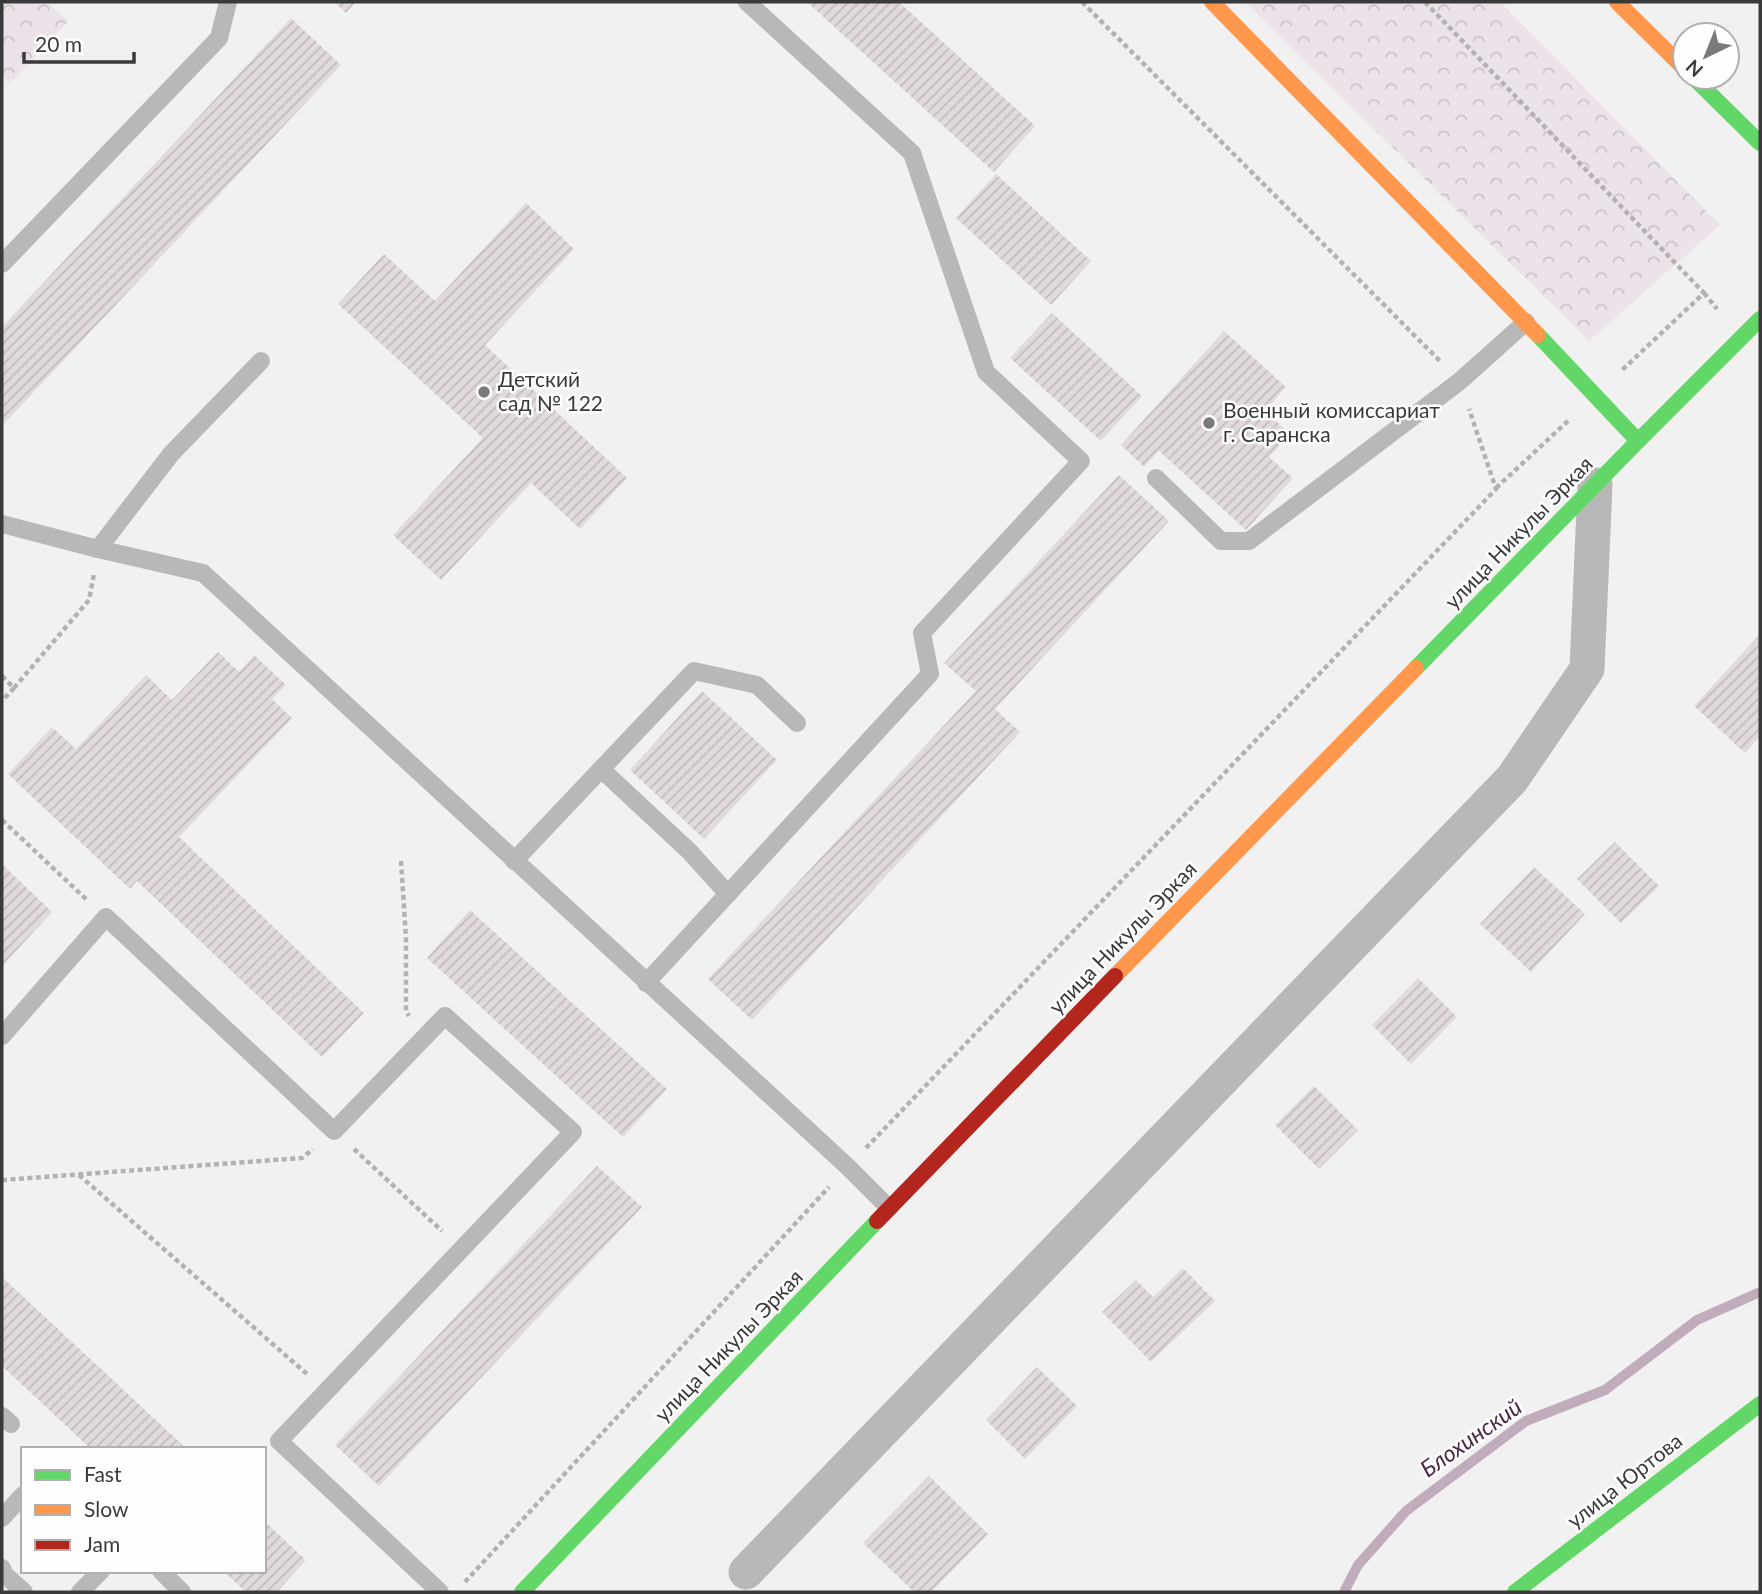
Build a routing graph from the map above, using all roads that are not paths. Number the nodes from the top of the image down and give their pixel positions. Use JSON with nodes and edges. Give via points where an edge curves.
{"nodes":[{"id":1,"x":228,"y":2,"type":"edge"},
{"id":2,"x":747,"y":2,"type":"edge"},
{"id":3,"x":1212,"y":2,"type":"edge"},
{"id":4,"x":1617,"y":2,"type":"edge"},
{"id":5,"x":1671,"y":55,"type":"edge"},
{"id":6,"x":1707,"y":91,"type":"edge"},
{"id":7,"x":1760,"y":143,"type":"edge"},
{"id":8,"x":2,"y":264,"type":"edge"},
{"id":9,"x":1760,"y":319,"type":"edge"},
{"id":10,"x":1526,"y":323,"type":"junction"},
{"id":11,"x":261,"y":361,"type":"dead end"},
{"id":12,"x":1637,"y":442,"type":"junction"},
{"id":13,"x":1157,"y":478,"type":"dead end"},
{"id":14,"x":1595,"y":485,"type":"junction"},
{"id":15,"x":2,"y":524,"type":"edge"},
{"id":16,"x":98,"y":549,"type":"junction"},
{"id":17,"x":797,"y":723,"type":"dead end"},
{"id":18,"x":601,"y":769,"type":"junction"},
{"id":19,"x":514,"y":861,"type":"junction"},
{"id":20,"x":728,"y":894,"type":"junction"},
{"id":21,"x":646,"y":983,"type":"junction"},
{"id":22,"x":2,"y":1036,"type":"edge"},
{"id":23,"x":889,"y":1208,"type":"junction"},
{"id":24,"x":1760,"y":1404,"type":"edge"},
{"id":25,"x":21,"y":1497,"type":"edge"},
{"id":26,"x":2,"y":1518,"type":"edge"},
{"id":27,"x":2,"y":1568,"type":"edge"},
{"id":28,"x":746,"y":1572,"type":"dead end"},
{"id":29,"x":99,"y":1573,"type":"edge"},
{"id":30,"x":162,"y":1573,"type":"edge"},
{"id":31,"x":24,"y":1592,"type":"edge"},
{"id":32,"x":80,"y":1592,"type":"edge"},
{"id":33,"x":182,"y":1592,"type":"edge"},
{"id":34,"x":440,"y":1592,"type":"edge"},
{"id":35,"x":522,"y":1592,"type":"edge"},
{"id":36,"x":1515,"y":1592,"type":"edge"}],
"edges":[{"from":1,"to":8,"type":"lane","via":[[219,38]]},
{"from":2,"to":20,"type":"lane","via":[[912,153],[986,372],[1080,461],[922,633],[930,674]]},
{"from":3,"to":10,"type":"street"},
{"from":4,"to":5,"type":"street"},
{"from":6,"to":7,"type":"street"},
{"from":9,"to":12,"type":"street","name":"улица Никулы Эркая"},
{"from":10,"to":12,"type":"street"},
{"from":10,"to":13,"type":"lane","via":[[1460,381],[1249,541],[1221,541]]},
{"from":11,"to":16,"type":"lane","via":[[171,454]]},
{"from":12,"to":14,"type":"street","name":"улица Никулы Эркая"},
{"from":14,"to":23,"type":"street","name":"улица Никулы Эркая"},
{"from":14,"to":28,"type":"street","via":[[1587,669],[1512,779]]},
{"from":15,"to":16,"type":"lane"},
{"from":16,"to":19,"type":"lane","via":[[204,573]]},
{"from":17,"to":18,"type":"lane","via":[[757,685],[694,671]]},
{"from":18,"to":19,"type":"lane"},
{"from":18,"to":20,"type":"lane"},
{"from":19,"to":21,"type":"lane"},
{"from":20,"to":21,"type":"lane"},
{"from":21,"to":23,"type":"lane"},
{"from":22,"to":34,"type":"lane","via":[[106,917],[334,1131],[445,1016],[573,1132],[279,1441]]},
{"from":23,"to":35,"type":"street","name":"улица Никулы Эркая"},
{"from":24,"to":36,"type":"street","name":"улица Юртова"},
{"from":25,"to":26,"type":"lane"},
{"from":27,"to":31,"type":"lane"},
{"from":29,"to":32,"type":"lane"},
{"from":30,"to":33,"type":"lane"}]}
